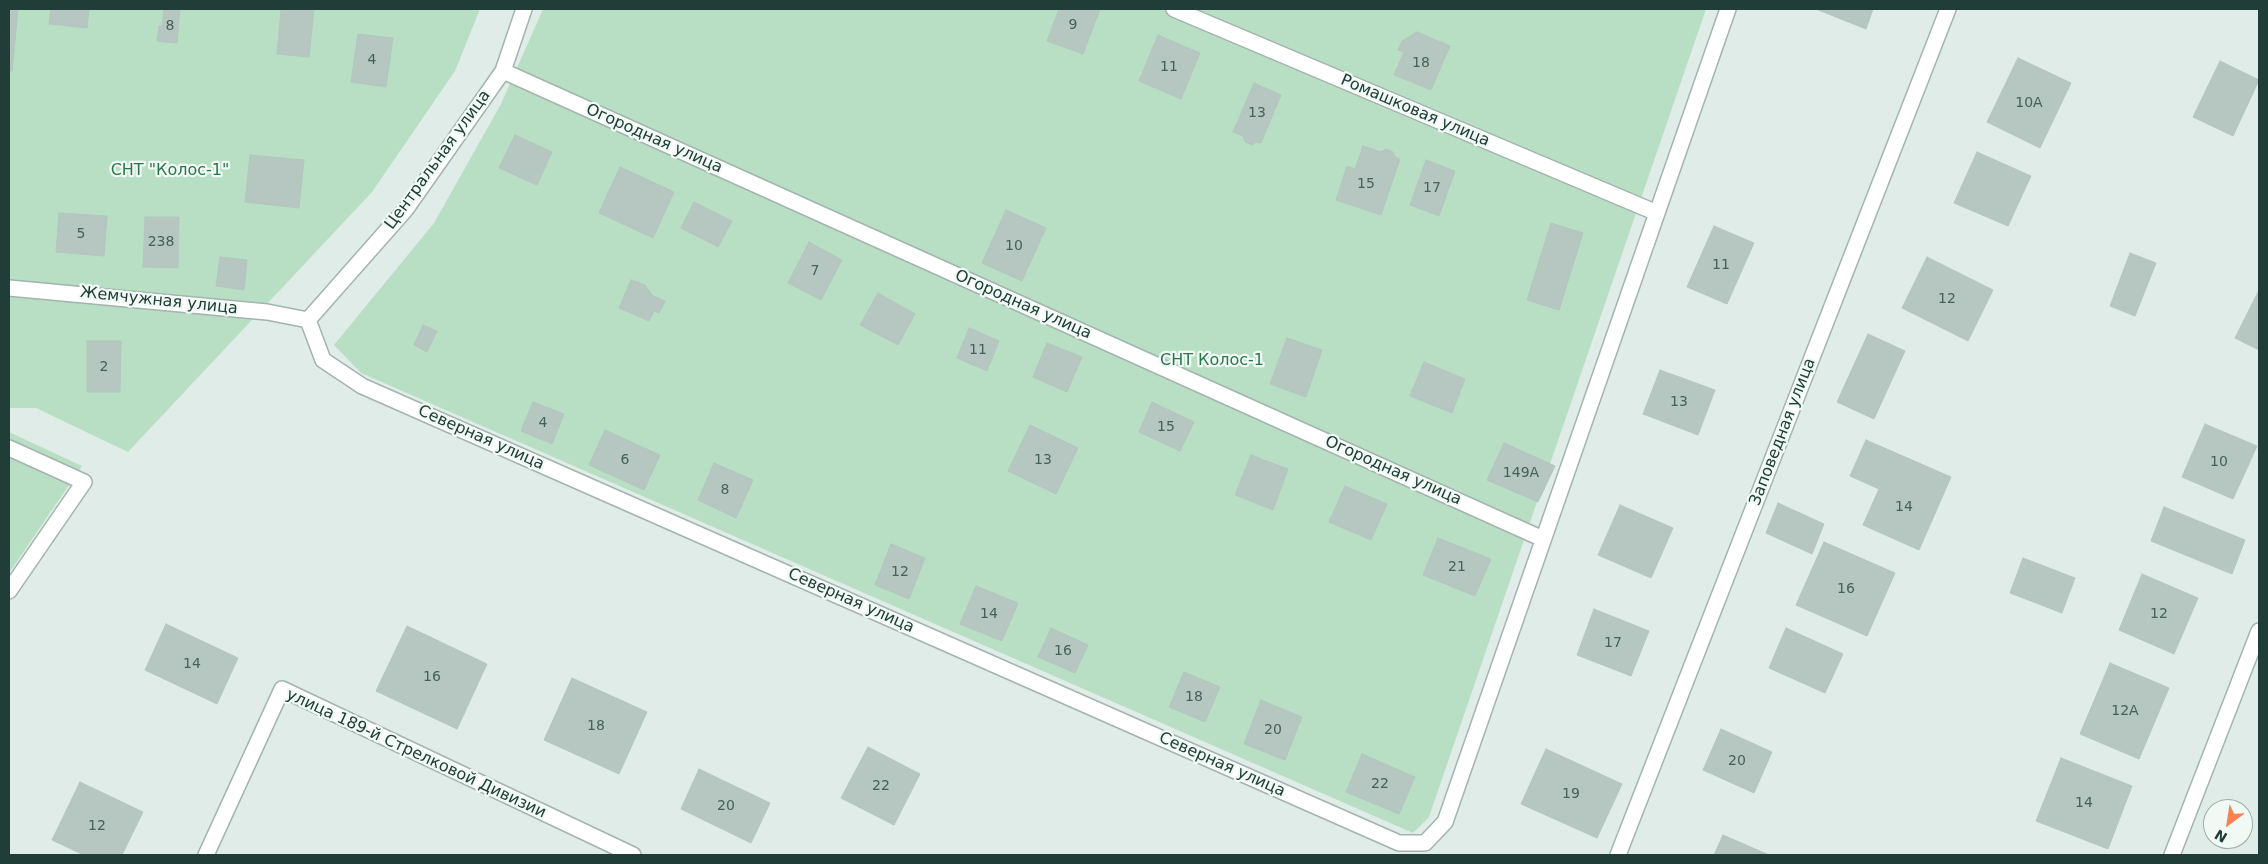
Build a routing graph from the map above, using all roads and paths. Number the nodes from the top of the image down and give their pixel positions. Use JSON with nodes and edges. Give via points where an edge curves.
{"nodes":[{"id":1,"x":524,"y":9,"type":"edge"},
{"id":2,"x":1174,"y":9,"type":"edge"},
{"id":3,"x":1728,"y":9,"type":"edge"},
{"id":4,"x":1948,"y":9,"type":"edge"},
{"id":5,"x":503,"y":71,"type":"junction"},
{"id":6,"x":1657,"y":214,"type":"junction"},
{"id":7,"x":9,"y":288,"type":"edge"},
{"id":8,"x":308,"y":320,"type":"junction"},
{"id":9,"x":9,"y":448,"type":"edge"},
{"id":10,"x":1543,"y":539,"type":"junction"},
{"id":11,"x":9,"y":591,"type":"edge"},
{"id":12,"x":2259,"y":631,"type":"edge"},
{"id":13,"x":206,"y":855,"type":"edge"},
{"id":14,"x":633,"y":855,"type":"edge"},
{"id":15,"x":1618,"y":855,"type":"edge"},
{"id":16,"x":2172,"y":855,"type":"edge"}],
"edges":[{"from":1,"to":5,"type":"street","name":"Центральная улица"},
{"from":2,"to":6,"type":"street","name":"Ромашковая улица"},
{"from":3,"to":6,"type":"street"},
{"from":4,"to":15,"type":"street","name":"Заповедная улица"},
{"from":5,"to":8,"type":"street","name":"Центральная улица","via":[[406,209]]},
{"from":5,"to":10,"type":"street","name":"Огородная улица"},
{"from":6,"to":10,"type":"street"},
{"from":7,"to":8,"type":"street","name":"Жемчужная улица","via":[[266,312]]},
{"from":8,"to":10,"type":"street","name":"Северная улица","via":[[323,360],[362,386],[1399,843],[1425,843],[1445,822]]},
{"from":9,"to":11,"type":"street","via":[[84,482]]},
{"from":12,"to":16,"type":"street"},
{"from":13,"to":14,"type":"street","name":"улица 189-й Стрелковой Дивизии","via":[[282,689]]}]}
